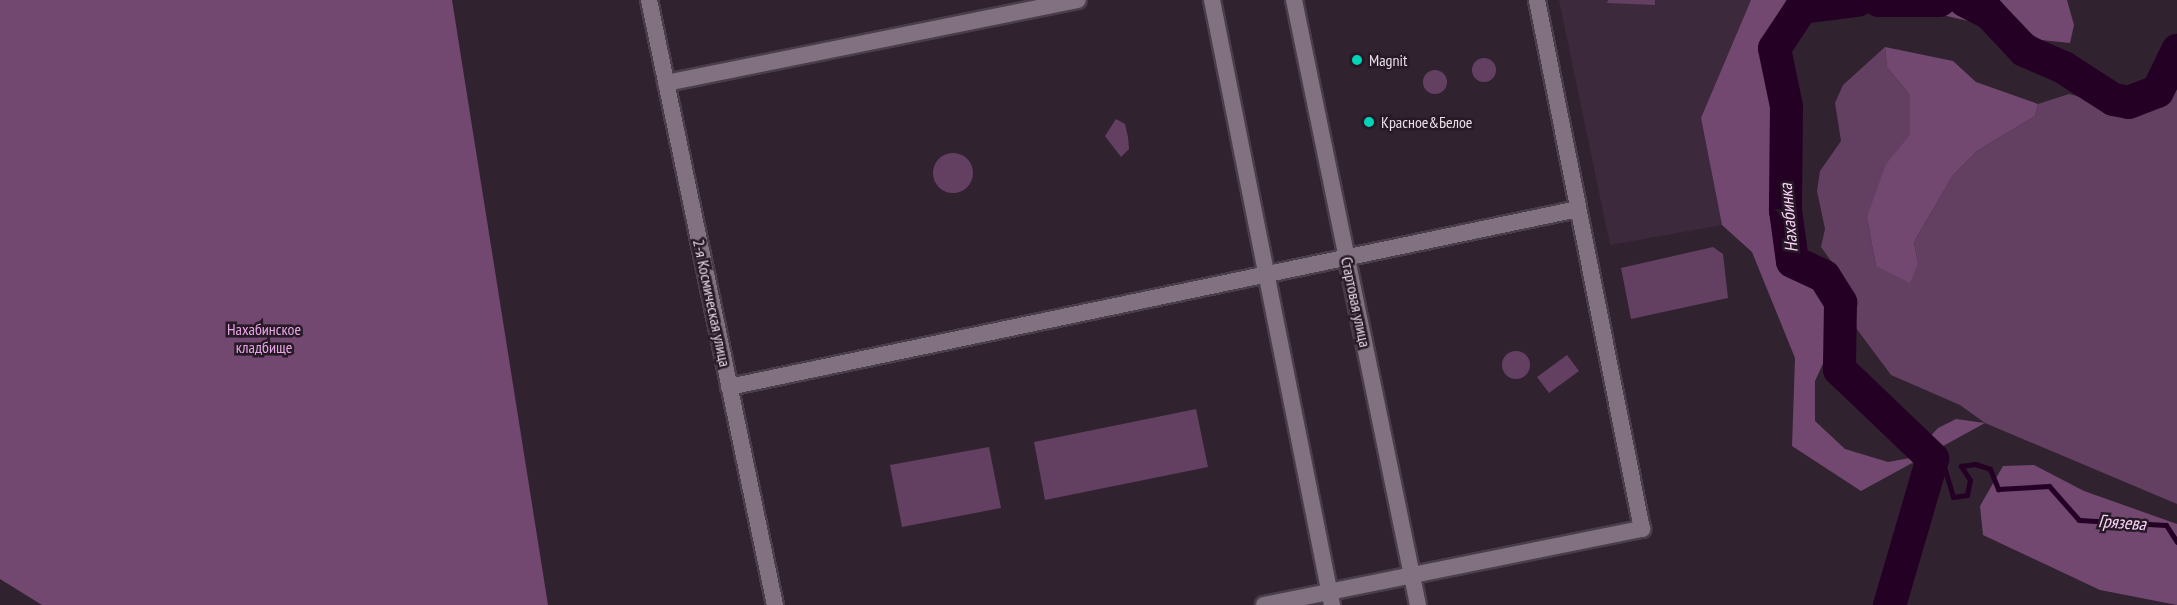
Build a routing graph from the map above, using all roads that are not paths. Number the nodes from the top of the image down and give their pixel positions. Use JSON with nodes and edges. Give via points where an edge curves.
{"nodes":[{"id":1,"x":649,"y":0,"type":"edge"},
{"id":2,"x":1078,"y":0,"type":"edge"},
{"id":3,"x":1212,"y":0,"type":"edge"},
{"id":4,"x":1294,"y":0,"type":"edge"},
{"id":5,"x":1537,"y":0,"type":"edge"},
{"id":6,"x":666,"y":83,"type":"junction"},
{"id":7,"x":1578,"y":208,"type":"junction"},
{"id":8,"x":1347,"y":257,"type":"junction"},
{"id":9,"x":1266,"y":274,"type":"junction"},
{"id":10,"x":729,"y":387,"type":"junction"},
{"id":11,"x":1412,"y":575,"type":"junction"},
{"id":12,"x":1331,"y":598,"type":"edge"},
{"id":13,"x":776,"y":605,"type":"edge"},
{"id":14,"x":1264,"y":605,"type":"edge"},
{"id":15,"x":1418,"y":605,"type":"edge"}],
"edges":[{"from":1,"to":6,"type":"street","name":"2-я Космическая улица"},
{"from":2,"to":6,"type":"street"},
{"from":3,"to":9,"type":"street"},
{"from":4,"to":8,"type":"street","name":"Стартовая улица"},
{"from":5,"to":7,"type":"street"},
{"from":6,"to":10,"type":"street","name":"2-я Космическая улица"},
{"from":7,"to":8,"type":"street"},
{"from":7,"to":11,"type":"street","via":[[1642,529]]},
{"from":8,"to":9,"type":"street"},
{"from":8,"to":11,"type":"street","name":"Стартовая улица"},
{"from":9,"to":10,"type":"street"},
{"from":9,"to":12,"type":"street"},
{"from":10,"to":13,"type":"street","name":"2-я Космическая улица"},
{"from":11,"to":12,"type":"street"},
{"from":11,"to":15,"type":"street","name":"Стартовая улица"},
{"from":12,"to":14,"type":"street"}]}
